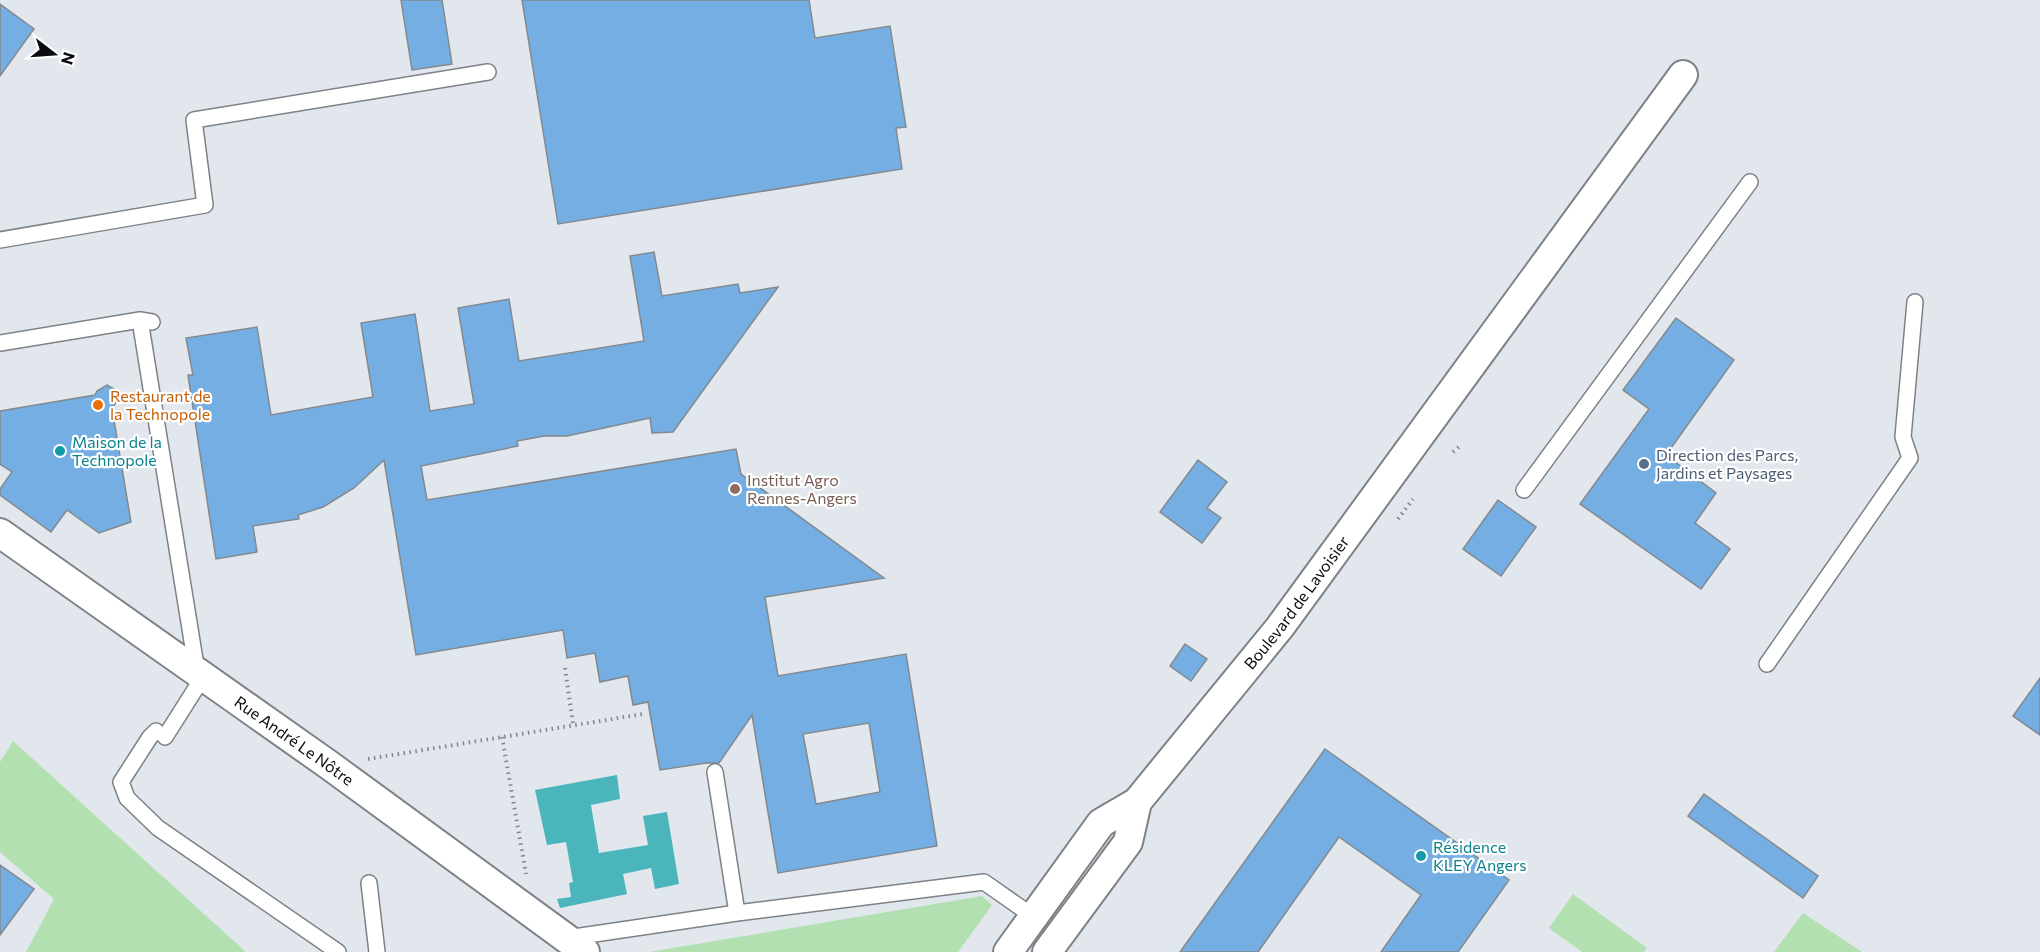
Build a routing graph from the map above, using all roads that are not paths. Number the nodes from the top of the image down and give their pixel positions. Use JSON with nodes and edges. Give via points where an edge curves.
{"nodes":[{"id":1,"x":488,"y":72,"type":"dead end"},
{"id":2,"x":1683,"y":75,"type":"dead end"},
{"id":3,"x":1750,"y":182,"type":"dead end"},
{"id":4,"x":0,"y":240,"type":"edge"},
{"id":5,"x":1915,"y":302,"type":"dead end"},
{"id":6,"x":0,"y":343,"type":"edge"},
{"id":7,"x":1524,"y":490,"type":"dead end"},
{"id":8,"x":2,"y":540,"type":"edge"},
{"id":9,"x":1767,"y":664,"type":"dead end"},
{"id":10,"x":200,"y":675,"type":"junction"},
{"id":11,"x":715,"y":772,"type":"dead end"},
{"id":12,"x":1137,"y":802,"type":"junction"},
{"id":13,"x":369,"y":883,"type":"dead end"},
{"id":14,"x":737,"y":913,"type":"junction"},
{"id":15,"x":1034,"y":917,"type":"junction"},
{"id":16,"x":575,"y":945,"type":"edge"},
{"id":17,"x":338,"y":952,"type":"edge"},
{"id":18,"x":377,"y":952,"type":"edge"},
{"id":19,"x":1008,"y":952,"type":"edge"},
{"id":20,"x":1047,"y":952,"type":"edge"}],
"edges":[{"from":1,"to":4,"type":"lane","via":[[194,120],[205,205]]},
{"from":2,"to":12,"type":"street","name":"Boulevard de Lavoisier","via":[[1280,627]]},
{"from":3,"to":7,"type":"lane"},
{"from":5,"to":9,"type":"lane","via":[[1903,437],[1910,458]]},
{"from":6,"to":10,"type":"lane","via":[[146,321]]},
{"from":8,"to":10,"type":"street","name":"Rue André Le Nôtre"},
{"from":10,"to":16,"type":"street","name":"Rue André Le Nôtre"},
{"from":10,"to":17,"type":"lane","via":[[160,734],[150,737],[121,782],[127,798],[158,828]]},
{"from":11,"to":14,"type":"lane"},
{"from":12,"to":15,"type":"street","name":"Boulevard de Lavoisier","via":[[1101,823]]},
{"from":12,"to":20,"type":"street","name":"Boulevard de Lavoisier","via":[[1128,842]]},
{"from":13,"to":18,"type":"lane"},
{"from":14,"to":15,"type":"lane","via":[[984,882]]},
{"from":14,"to":16,"type":"lane"},
{"from":15,"to":19,"type":"street","name":"Boulevard de Lavoisier"}]}
